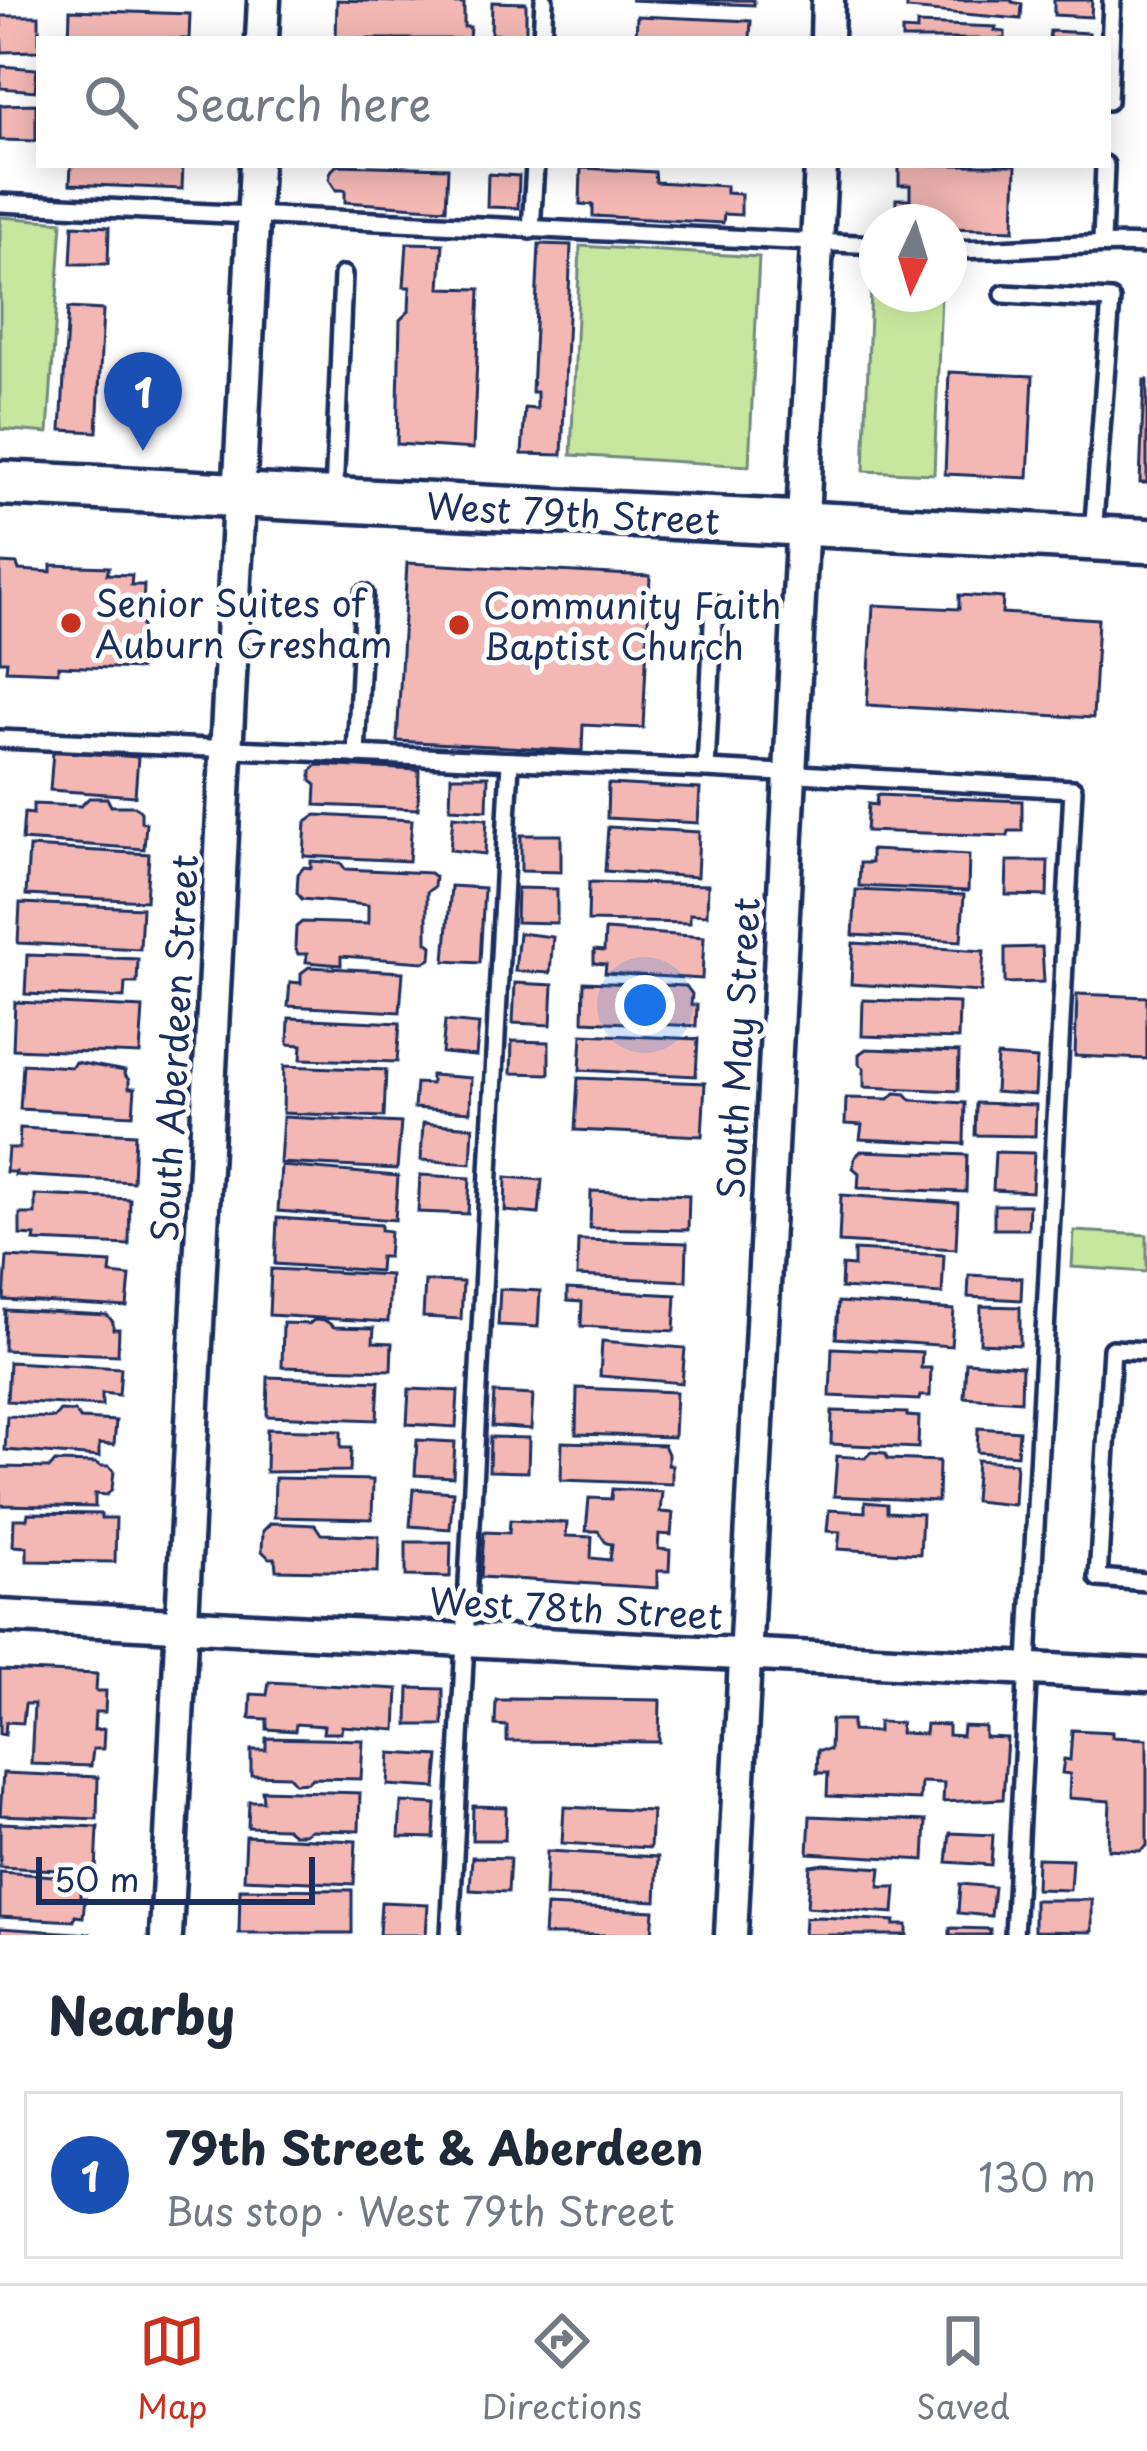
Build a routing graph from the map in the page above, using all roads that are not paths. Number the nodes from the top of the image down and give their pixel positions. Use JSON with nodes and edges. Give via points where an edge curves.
{"nodes":[{"id":1,"x":263,"y":0,"type":"edge"},
{"id":2,"x":544,"y":0,"type":"edge"},
{"id":3,"x":829,"y":0,"type":"edge"},
{"id":4,"x":1112,"y":0,"type":"edge"},
{"id":5,"x":262,"y":36,"type":"edge"},
{"id":6,"x":542,"y":36,"type":"edge"},
{"id":7,"x":827,"y":36,"type":"edge"},
{"id":8,"x":1111,"y":36,"type":"edge"},
{"id":9,"x":256,"y":168,"type":"edge"},
{"id":10,"x":535,"y":168,"type":"edge"},
{"id":11,"x":821,"y":168,"type":"edge"},
{"id":12,"x":1105,"y":168,"type":"edge"},
{"id":13,"x":0,"y":203,"type":"edge"},
{"id":14,"x":253,"y":216,"type":"junction"},
{"id":15,"x":532,"y":230,"type":"junction"},
{"id":16,"x":1102,"y":242,"type":"junction"},
{"id":17,"x":817,"y":243,"type":"junction"},
{"id":18,"x":859,"y":244,"type":"edge"},
{"id":19,"x":1147,"y":245,"type":"edge"},
{"id":20,"x":967,"y":249,"type":"edge"},
{"id":21,"x":343,"y":275,"type":"dead end"},
{"id":22,"x":1004,"y":294,"type":"dead end"},
{"id":23,"x":0,"y":483,"type":"edge"},
{"id":24,"x":240,"y":495,"type":"junction"},
{"id":25,"x":334,"y":500,"type":"junction"},
{"id":26,"x":803,"y":524,"type":"junction"},
{"id":27,"x":1093,"y":538,"type":"junction"},
{"id":28,"x":1147,"y":541,"type":"edge"},
{"id":29,"x":364,"y":594,"type":"dead end"},
{"id":30,"x":714,"y":604,"type":"dead end"},
{"id":31,"x":0,"y":739,"type":"edge"},
{"id":32,"x":227,"y":749,"type":"junction"},
{"id":33,"x":356,"y":755,"type":"junction"},
{"id":34,"x":510,"y":762,"type":"junction"},
{"id":35,"x":706,"y":769,"type":"junction"},
{"id":36,"x":790,"y":773,"type":"junction"},
{"id":37,"x":1147,"y":1351,"type":"edge"},
{"id":38,"x":1147,"y":1582,"type":"edge"},
{"id":39,"x":0,"y":1616,"type":"edge"},
{"id":40,"x":182,"y":1626,"type":"junction"},
{"id":41,"x":465,"y":1640,"type":"junction"},
{"id":42,"x":745,"y":1655,"type":"junction"},
{"id":43,"x":1028,"y":1669,"type":"junction"},
{"id":44,"x":1147,"y":1675,"type":"edge"},
{"id":45,"x":166,"y":1935,"type":"edge"},
{"id":46,"x":450,"y":1935,"type":"edge"},
{"id":47,"x":731,"y":1935,"type":"edge"},
{"id":48,"x":1014,"y":1935,"type":"edge"}],
"edges":[{"from":1,"to":5,"type":"street"},
{"from":2,"to":6,"type":"lane"},
{"from":3,"to":7,"type":"street"},
{"from":4,"to":8,"type":"lane"},
{"from":9,"to":14,"type":"street","name":"South Aberdeen Street"},
{"from":10,"to":15,"type":"lane"},
{"from":11,"to":17,"type":"street","name":"South May Street"},
{"from":12,"to":16,"type":"lane"},
{"from":13,"to":14,"type":"lane"},
{"from":14,"to":15,"type":"lane"},
{"from":14,"to":24,"type":"street","name":"South Aberdeen Street"},
{"from":15,"to":17,"type":"lane"},
{"from":16,"to":19,"type":"lane"},
{"from":16,"to":20,"type":"lane"},
{"from":17,"to":18,"type":"lane"},
{"from":17,"to":26,"type":"street","name":"South May Street"},
{"from":21,"to":25,"type":"lane"},
{"from":22,"to":27,"type":"lane","via":[[1111,300]]},
{"from":23,"to":24,"type":"main road","name":"West 79th Street"},
{"from":24,"to":25,"type":"main road","name":"West 79th Street"},
{"from":24,"to":32,"type":"street","name":"South Aberdeen Street"},
{"from":25,"to":26,"type":"main road","name":"West 79th Street"},
{"from":26,"to":27,"type":"main road","name":"West 79th Street"},
{"from":26,"to":36,"type":"street","name":"South May Street"},
{"from":27,"to":28,"type":"main road","name":"West 79th Street"},
{"from":29,"to":33,"type":"lane"},
{"from":30,"to":35,"type":"lane"},
{"from":31,"to":32,"type":"lane"},
{"from":32,"to":33,"type":"lane"},
{"from":32,"to":40,"type":"street","name":"South Aberdeen Street"},
{"from":33,"to":34,"type":"lane"},
{"from":34,"to":35,"type":"lane"},
{"from":34,"to":41,"type":"lane"},
{"from":35,"to":36,"type":"lane"},
{"from":36,"to":42,"type":"street","name":"South May Street"},
{"from":36,"to":43,"type":"lane","via":[[1073,789]]},
{"from":37,"to":38,"type":"lane","via":[[1112,1349],[1098,1578]]},
{"from":39,"to":40,"type":"street","name":"West 78th Street"},
{"from":40,"to":41,"type":"street","name":"West 78th Street"},
{"from":40,"to":45,"type":"street","name":"South Aberdeen Street"},
{"from":41,"to":42,"type":"street","name":"West 78th Street"},
{"from":41,"to":46,"type":"lane"},
{"from":42,"to":43,"type":"street","name":"West 78th Street"},
{"from":42,"to":47,"type":"street","name":"South May Street"},
{"from":43,"to":44,"type":"street","name":"West 78th Street"},
{"from":43,"to":48,"type":"lane"}]}
